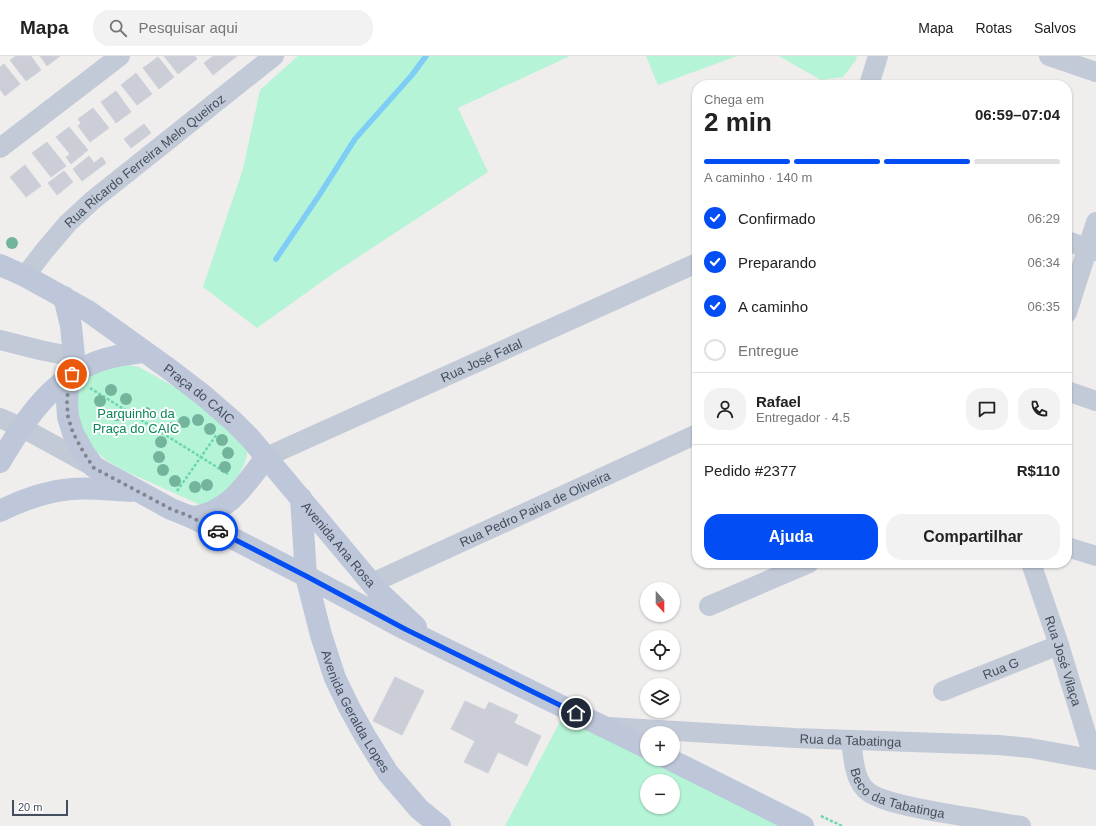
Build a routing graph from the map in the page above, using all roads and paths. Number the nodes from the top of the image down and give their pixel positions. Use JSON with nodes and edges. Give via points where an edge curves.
{"nodes":[{"id":1,"x":120,"y":56,"type":"edge"},
{"id":2,"x":274,"y":56,"type":"edge"},
{"id":3,"x":878,"y":56,"type":"edge"},
{"id":4,"x":1048,"y":56,"type":"edge"},
{"id":5,"x":1096,"y":72,"type":"edge"},
{"id":6,"x":871,"y":80,"type":"edge"},
{"id":7,"x":0,"y":148,"type":"edge"},
{"id":8,"x":1096,"y":222,"type":"edge"},
{"id":9,"x":1072,"y":243,"type":"edge"},
{"id":10,"x":1092,"y":249,"type":"edge"},
{"id":11,"x":0,"y":265,"type":"edge"},
{"id":12,"x":692,"y":265,"type":"edge"},
{"id":13,"x":25,"y":276,"type":"junction"},
{"id":14,"x":64,"y":297,"type":"junction"},
{"id":15,"x":1072,"y":300,"type":"edge"},
{"id":16,"x":0,"y":340,"type":"edge"},
{"id":17,"x":144,"y":352,"type":"junction"},
{"id":18,"x":73,"y":365,"type":"junction"},
{"id":19,"x":1072,"y":393,"type":"edge"},
{"id":20,"x":1096,"y":401,"type":"edge"},
{"id":21,"x":0,"y":418,"type":"edge"},
{"id":22,"x":229,"y":418,"type":"junction"},
{"id":23,"x":21,"y":427,"type":"junction"},
{"id":24,"x":692,"y":436,"type":"edge"},
{"id":25,"x":250,"y":438,"type":"joint"},
{"id":26,"x":201,"y":457,"type":"junction"},
{"id":27,"x":266,"y":457,"type":"junction"},
{"id":28,"x":0,"y":462,"type":"edge"},
{"id":29,"x":94,"y":468,"type":"junction"},
{"id":30,"x":246,"y":485,"type":"junction"},
{"id":31,"x":139,"y":492,"type":"junction"},
{"id":32,"x":175,"y":494,"type":"dead end"},
{"id":33,"x":301,"y":498,"type":"junction"},
{"id":34,"x":0,"y":511,"type":"edge"},
{"id":35,"x":191,"y":517,"type":"junction"},
{"id":36,"x":1072,"y":549,"type":"edge"},
{"id":37,"x":1096,"y":556,"type":"edge"},
{"id":38,"x":797,"y":568,"type":"edge"},
{"id":39,"x":1033,"y":568,"type":"edge"},
{"id":40,"x":306,"y":576,"type":"junction"},
{"id":41,"x":372,"y":583,"type":"junction"},
{"id":42,"x":709,"y":606,"type":"dead end"},
{"id":43,"x":434,"y":644,"type":"junction"},
{"id":44,"x":1059,"y":645,"type":"junction"},
{"id":45,"x":943,"y":691,"type":"dead end"},
{"id":46,"x":605,"y":727,"type":"junction"},
{"id":47,"x":851,"y":740,"type":"junction"},
{"id":48,"x":640,"y":744,"type":"edge"},
{"id":49,"x":1095,"y":760,"type":"edge"},
{"id":50,"x":680,"y":764,"type":"edge"},
{"id":51,"x":440,"y":826,"type":"edge"},
{"id":52,"x":803,"y":826,"type":"edge"},
{"id":53,"x":1021,"y":826,"type":"edge"}],
"edges":[{"from":1,"to":7,"type":"street"},
{"from":2,"to":13,"type":"street","name":"Rua Ricardo Ferreira Melo Queiroz","via":[[93,200],[68,223]]},
{"from":3,"to":6,"type":"street"},
{"from":4,"to":5,"type":"street"},
{"from":8,"to":10,"type":"street"},
{"from":9,"to":10,"type":"street"},
{"from":10,"to":15,"type":"street"},
{"from":11,"to":13,"type":"main road"},
{"from":12,"to":27,"type":"street","name":"Rua José Fatal"},
{"from":13,"to":14,"type":"main road"},
{"from":14,"to":17,"type":"main road","name":"Praça do CAIC","via":[[88,311]]},
{"from":14,"to":18,"type":"main road","via":[[71,326]]},
{"from":16,"to":18,"type":"street","via":[[40,350]]},
{"from":17,"to":18,"type":"main road","via":[[105,359],[88,366]]},
{"from":17,"to":22,"type":"main road","name":"Praça do CAIC","via":[[170,369]]},
{"from":18,"to":23,"type":"main road"},
{"from":18,"to":26,"type":"path","via":[[83,384]]},
{"from":18,"to":29,"type":"main road","via":[[68,388],[68,417],[73,433]]},
{"from":19,"to":20,"type":"street"},
{"from":21,"to":23,"type":"street"},
{"from":22,"to":25,"type":"main road","name":"Praça do CAIC"},
{"from":22,"to":26,"type":"path"},
{"from":23,"to":28,"type":"main road"},
{"from":23,"to":29,"type":"street"},
{"from":24,"to":41,"type":"street","name":"Rua Pedro Paiva de Oliveira"},
{"from":25,"to":27,"type":"main road","name":"Avenida Ana Rosa"},
{"from":26,"to":30,"type":"path"},
{"from":26,"to":32,"type":"path"},
{"from":27,"to":30,"type":"main road"},
{"from":27,"to":33,"type":"main road","name":"Avenida Ana Rosa"},
{"from":29,"to":31,"type":"main road"},
{"from":30,"to":35,"type":"main road","via":[[222,507],[208,514]]},
{"from":31,"to":34,"type":"main road","via":[[96,488],[72,489],[36,495]]},
{"from":31,"to":35,"type":"main road"},
{"from":33,"to":40,"type":"main road","name":"Avenida Geralda Lopes"},
{"from":33,"to":41,"type":"main road","name":"Avenida Ana Rosa"},
{"from":35,"to":40,"type":"main road","name":"Avenida Ana Rosa"},
{"from":36,"to":37,"type":"street"},
{"from":38,"to":42,"type":"street"},
{"from":39,"to":44,"type":"street","name":"Rua José Vilaça"},
{"from":40,"to":43,"type":"main road","name":"Avenida Ana Rosa"},
{"from":40,"to":51,"type":"main road","name":"Avenida Geralda Lopes","via":[[321,635],[336,678],[364,736],[388,773],[419,809]]},
{"from":41,"to":43,"type":"main road","name":"Avenida Ana Rosa"},
{"from":43,"to":46,"type":"main road","name":"Avenida Ana Rosa"},
{"from":44,"to":45,"type":"street","name":"Rua G"},
{"from":44,"to":49,"type":"street","name":"Rua José Vilaça"},
{"from":46,"to":47,"type":"street","name":"Rua da Tabatinga"},
{"from":46,"to":48,"type":"main road","name":"Avenida Ana Rosa"},
{"from":47,"to":49,"type":"street","name":"Rua da Tabatinga","via":[[999,745]]},
{"from":47,"to":53,"type":"street","name":"Beco da Tabatinga","via":[[858,778],[865,790],[878,797],[918,808]]},
{"from":50,"to":52,"type":"main road"}]}
